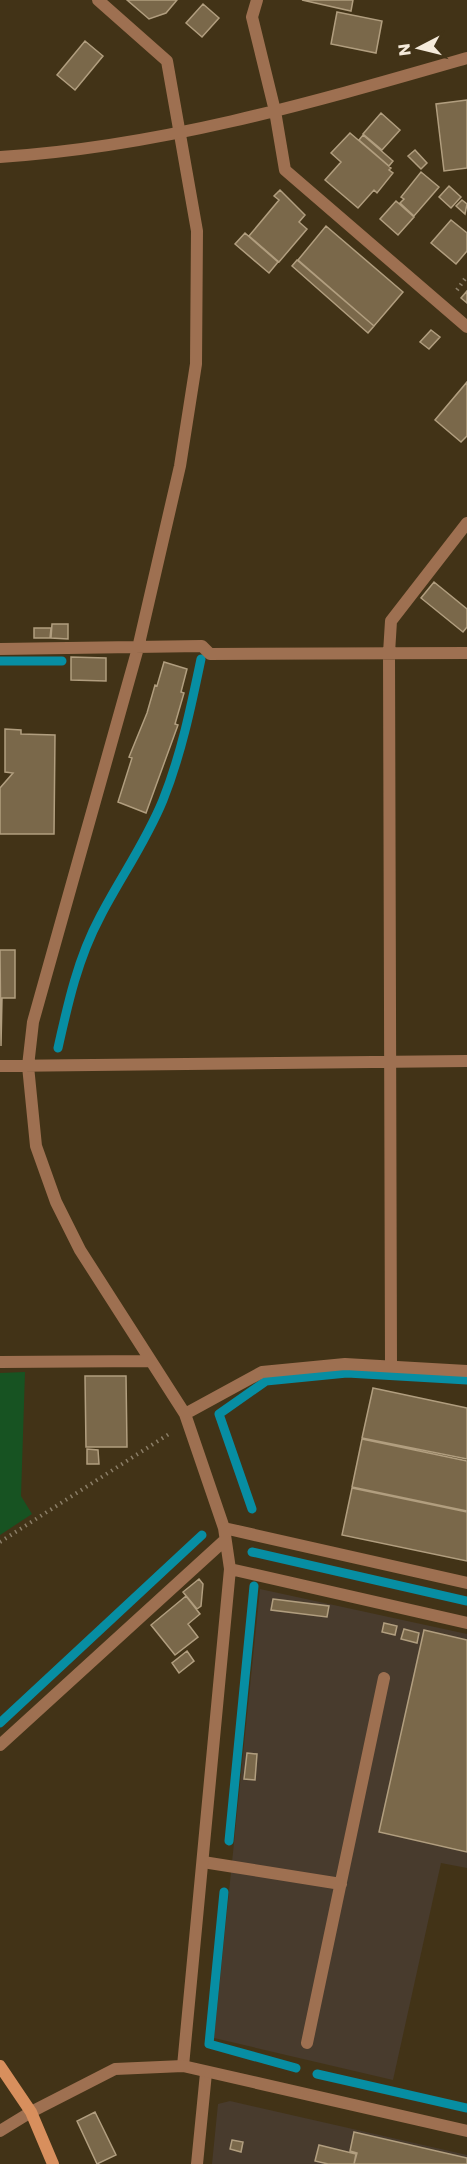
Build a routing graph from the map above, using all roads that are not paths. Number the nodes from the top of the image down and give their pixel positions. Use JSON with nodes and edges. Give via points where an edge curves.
{"nodes":[{"id":1,"x":98,"y":0,"type":"edge"},
{"id":2,"x":257,"y":0,"type":"edge"},
{"id":3,"x":467,"y":58,"type":"edge"},
{"id":4,"x":275,"y":111,"type":"junction"},
{"id":5,"x":180,"y":134,"type":"junction"},
{"id":6,"x":0,"y":158,"type":"edge"},
{"id":7,"x":467,"y":327,"type":"edge"},
{"id":8,"x":467,"y":523,"type":"edge"},
{"id":9,"x":138,"y":648,"type":"junction"},
{"id":10,"x":0,"y":649,"type":"edge"},
{"id":11,"x":389,"y":653,"type":"junction"},
{"id":12,"x":467,"y":653,"type":"edge"},
{"id":13,"x":467,"y":1061,"type":"edge"},
{"id":14,"x":390,"y":1062,"type":"junction"},
{"id":15,"x":0,"y":1066,"type":"edge"},
{"id":16,"x":28,"y":1066,"type":"junction"},
{"id":17,"x":152,"y":1361,"type":"junction"},
{"id":18,"x":0,"y":1362,"type":"edge"},
{"id":19,"x":391,"y":1366,"type":"junction"},
{"id":20,"x":467,"y":1371,"type":"edge"},
{"id":21,"x":187,"y":1418,"type":"junction"},
{"id":22,"x":225,"y":1534,"type":"junction"},
{"id":23,"x":230,"y":1569,"type":"junction"},
{"id":24,"x":467,"y":1583,"type":"edge"},
{"id":25,"x":467,"y":1623,"type":"edge"},
{"id":26,"x":384,"y":1678,"type":"dead end"},
{"id":27,"x":0,"y":1745,"type":"edge"},
{"id":28,"x":203,"y":1862,"type":"junction"},
{"id":29,"x":341,"y":1884,"type":"junction"},
{"id":30,"x":308,"y":2043,"type":"dead end"},
{"id":31,"x":0,"y":2066,"type":"edge"},
{"id":32,"x":183,"y":2066,"type":"junction"},
{"id":33,"x":206,"y":2073,"type":"junction"},
{"id":34,"x":31,"y":2112,"type":"junction"},
{"id":35,"x":0,"y":2131,"type":"edge"},
{"id":36,"x":467,"y":2131,"type":"edge"},
{"id":37,"x":53,"y":2164,"type":"edge"},
{"id":38,"x":197,"y":2164,"type":"edge"}],
"edges":[{"from":1,"to":5,"type":"street","via":[[167,61]]},
{"from":2,"to":4,"type":"street","via":[[252,17]]},
{"from":3,"to":4,"type":"street"},
{"from":4,"to":5,"type":"street"},
{"from":4,"to":7,"type":"street","via":[[285,170]]},
{"from":5,"to":6,"type":"street","via":[[102,148]]},
{"from":5,"to":9,"type":"street","via":[[198,231],[196,364],[180,466]]},
{"from":8,"to":11,"type":"street","via":[[391,621]]},
{"from":9,"to":10,"type":"street"},
{"from":9,"to":11,"type":"street","via":[[202,646],[210,654]]},
{"from":9,"to":16,"type":"street","via":[[33,1022]]},
{"from":11,"to":12,"type":"street"},
{"from":11,"to":14,"type":"street"},
{"from":13,"to":14,"type":"street"},
{"from":14,"to":16,"type":"street"},
{"from":14,"to":19,"type":"street"},
{"from":15,"to":16,"type":"street"},
{"from":16,"to":17,"type":"street","via":[[36,1146],[57,1202],[80,1250]]},
{"from":17,"to":18,"type":"street"},
{"from":17,"to":21,"type":"street"},
{"from":19,"to":20,"type":"street"},
{"from":19,"to":21,"type":"street","via":[[345,1364],[262,1372]]},
{"from":21,"to":22,"type":"street"},
{"from":22,"to":23,"type":"street"},
{"from":22,"to":24,"type":"street"},
{"from":22,"to":27,"type":"street"},
{"from":23,"to":25,"type":"street"},
{"from":23,"to":28,"type":"street"},
{"from":26,"to":29,"type":"street"},
{"from":28,"to":29,"type":"street"},
{"from":28,"to":32,"type":"street"},
{"from":29,"to":30,"type":"street"},
{"from":31,"to":34,"type":"main road"},
{"from":32,"to":33,"type":"street"},
{"from":32,"to":34,"type":"street","via":[[115,2069]]},
{"from":33,"to":36,"type":"street"},
{"from":33,"to":38,"type":"street"},
{"from":34,"to":35,"type":"street"},
{"from":34,"to":37,"type":"main road"}]}
